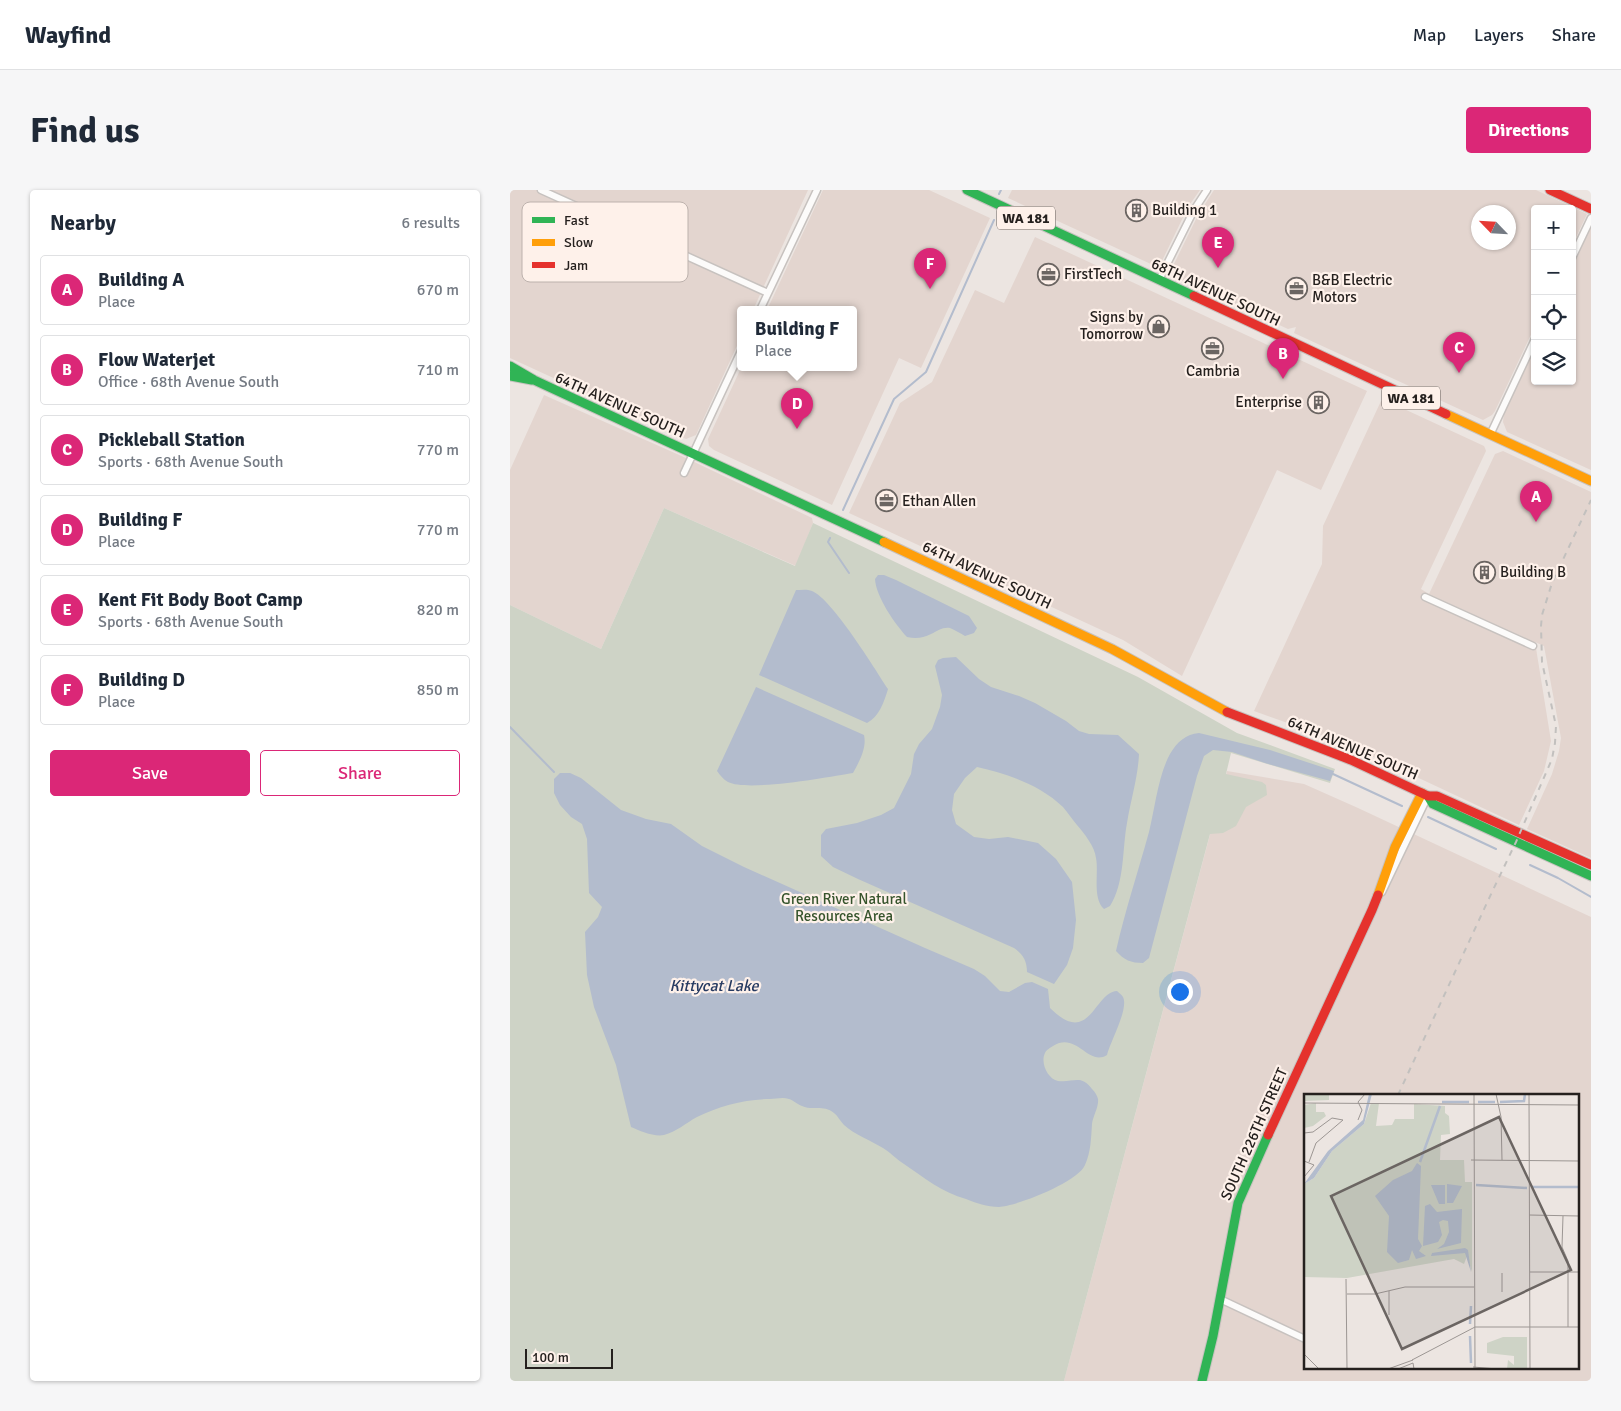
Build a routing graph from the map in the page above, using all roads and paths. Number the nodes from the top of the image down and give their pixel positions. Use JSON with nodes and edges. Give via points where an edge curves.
{"nodes":[{"id":1,"x":541,"y":190,"type":"edge"},
{"id":2,"x":817,"y":190,"type":"edge"},
{"id":3,"x":967,"y":190,"type":"edge"},
{"id":4,"x":1207,"y":190,"type":"edge"},
{"id":5,"x":1550,"y":190,"type":"edge"},
{"id":6,"x":567,"y":202,"type":"edge"},
{"id":7,"x":1591,"y":208,"type":"edge"},
{"id":8,"x":1591,"y":218,"type":"edge"},
{"id":9,"x":1576,"y":250,"type":"edge"},
{"id":10,"x":688,"y":257,"type":"edge"},
{"id":11,"x":1159,"y":280,"type":"junction"},
{"id":12,"x":768,"y":293,"type":"junction"},
{"id":13,"x":762,"y":306,"type":"edge"},
{"id":14,"x":1535,"y":340,"type":"edge"},
{"id":15,"x":737,"y":360,"type":"edge"},
{"id":16,"x":510,"y":366,"type":"edge"},
{"id":17,"x":510,"y":376,"type":"edge"},
{"id":18,"x":534,"y":380,"type":"junction"},
{"id":19,"x":1490,"y":435,"type":"junction"},
{"id":20,"x":693,"y":453,"type":"junction"},
{"id":21,"x":684,"y":473,"type":"dead end"},
{"id":22,"x":1591,"y":481,"type":"edge"},
{"id":23,"x":1425,"y":597,"type":"dead end"},
{"id":24,"x":1533,"y":646,"type":"dead end"},
{"id":25,"x":1425,"y":795,"type":"junction"},
{"id":26,"x":1591,"y":865,"type":"edge"},
{"id":27,"x":1591,"y":876,"type":"edge"},
{"id":28,"x":1220,"y":1300,"type":"junction"},
{"id":29,"x":1304,"y":1339,"type":"edge"},
{"id":30,"x":1202,"y":1381,"type":"edge"}],
"edges":[{"from":1,"to":6,"type":"street"},
{"from":2,"to":12,"type":"street"},
{"from":3,"to":11,"type":"street","name":"68TH AVENUE SOUTH","number":"WA 181"},
{"from":4,"to":11,"type":"street"},
{"from":5,"to":7,"type":"street"},
{"from":8,"to":9,"type":"street"},
{"from":10,"to":12,"type":"street"},
{"from":11,"to":19,"type":"street","name":"68TH AVENUE SOUTH","number":"WA 181"},
{"from":12,"to":13,"type":"street"},
{"from":14,"to":19,"type":"street"},
{"from":15,"to":20,"type":"street"},
{"from":16,"to":18,"type":"street","name":"64TH AVENUE SOUTH"},
{"from":17,"to":18,"type":"street","name":"64TH AVENUE SOUTH"},
{"from":18,"to":20,"type":"street","name":"64TH AVENUE SOUTH"},
{"from":19,"to":22,"type":"street","name":"68TH AVENUE SOUTH","number":"WA 181"},
{"from":20,"to":21,"type":"street"},
{"from":20,"to":25,"type":"street","name":"64TH AVENUE SOUTH","via":[[1116,651],[1232,714],[1351,760]]},
{"from":23,"to":24,"type":"street"},
{"from":25,"to":26,"type":"street","name":"64TH AVENUE SOUTH","via":[[1437,796]]},
{"from":25,"to":27,"type":"street","name":"64TH AVENUE SOUTH","via":[[1433,804]]},
{"from":25,"to":28,"type":"street","name":"SOUTH 226TH STREET","via":[[1396,847],[1372,910],[1240,1195]]},
{"from":28,"to":29,"type":"street"},
{"from":28,"to":30,"type":"street","name":"SOUTH 226TH STREET"}]}
